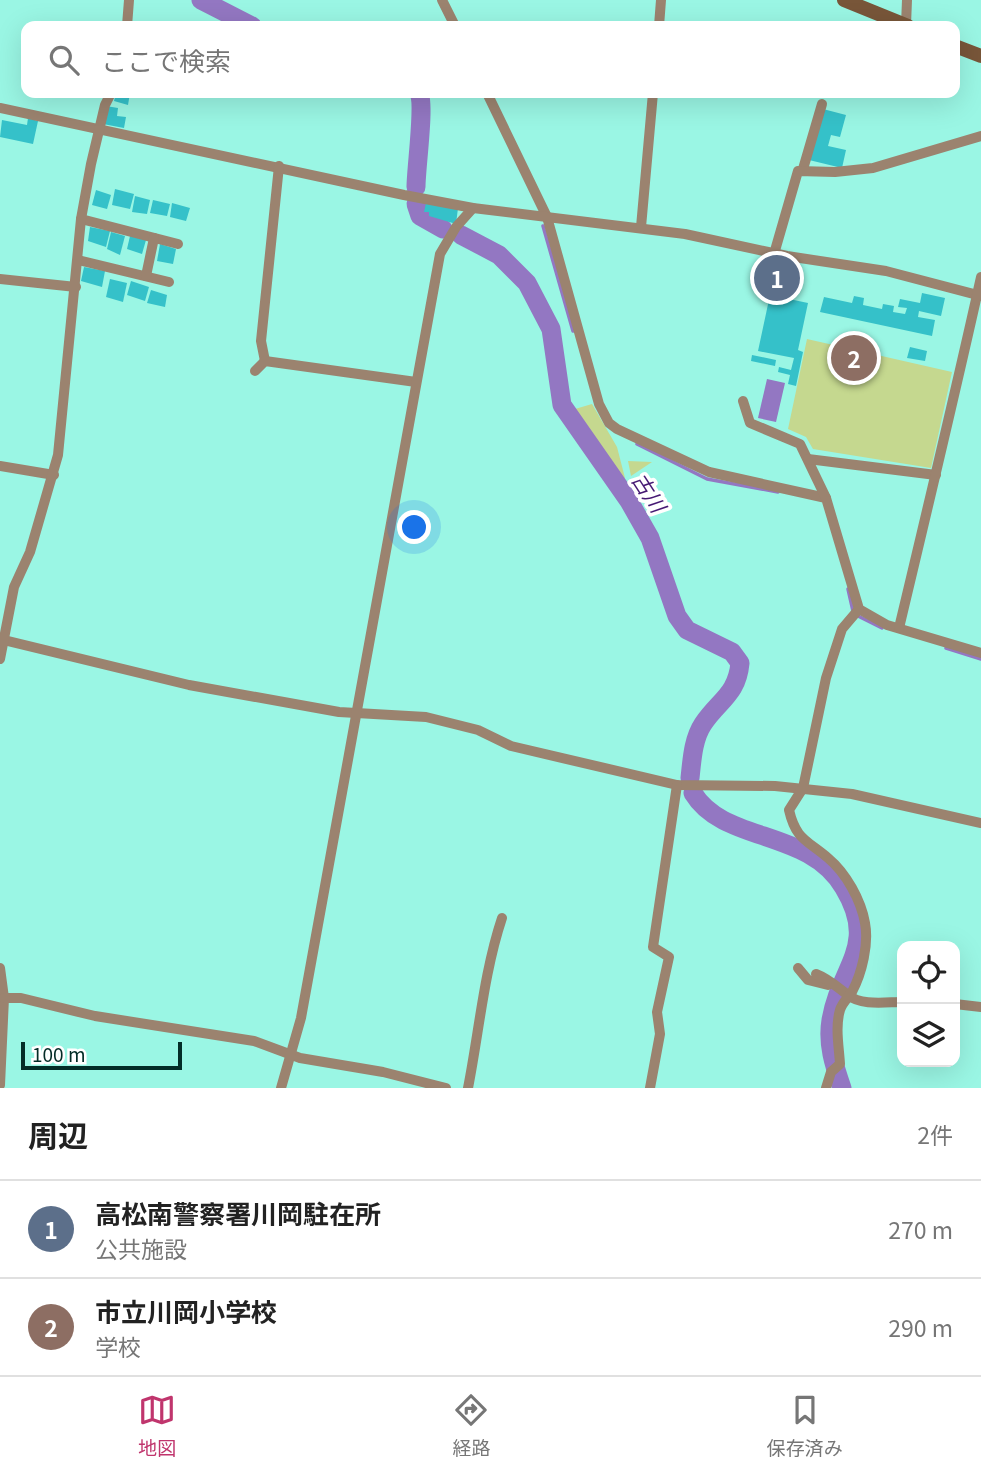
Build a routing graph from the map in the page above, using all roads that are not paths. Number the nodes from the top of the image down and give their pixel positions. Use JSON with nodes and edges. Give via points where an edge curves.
{"nodes":[{"id":1,"x":130,"y":0,"type":"edge"},
{"id":2,"x":442,"y":0,"type":"edge"},
{"id":3,"x":661,"y":0,"type":"edge"},
{"id":4,"x":845,"y":0,"type":"edge"},
{"id":5,"x":907,"y":0,"type":"edge"},
{"id":6,"x":128,"y":21,"type":"edge"},
{"id":7,"x":452,"y":21,"type":"edge"},
{"id":8,"x":659,"y":21,"type":"edge"},
{"id":9,"x":895,"y":21,"type":"edge"},
{"id":10,"x":907,"y":21,"type":"edge"},
{"id":11,"x":960,"y":48,"type":"edge"},
{"id":12,"x":981,"y":56,"type":"edge"},
{"id":13,"x":109,"y":98,"type":"edge"},
{"id":14,"x":489,"y":98,"type":"edge"},
{"id":15,"x":653,"y":98,"type":"edge"},
{"id":16,"x":822,"y":104,"type":"dead end"},
{"id":17,"x":0,"y":108,"type":"edge"},
{"id":18,"x":100,"y":129,"type":"junction"},
{"id":19,"x":981,"y":136,"type":"edge"},
{"id":20,"x":279,"y":166,"type":"junction"},
{"id":21,"x":803,"y":169,"type":"junction"},
{"id":22,"x":473,"y":208,"type":"junction"},
{"id":23,"x":547,"y":217,"type":"junction"},
{"id":24,"x":81,"y":219,"type":"junction"},
{"id":25,"x":641,"y":227,"type":"junction"},
{"id":26,"x":154,"y":238,"type":"junction"},
{"id":27,"x":178,"y":244,"type":"dead end"},
{"id":28,"x":774,"y":254,"type":"junction"},
{"id":29,"x":78,"y":260,"type":"junction"},
{"id":30,"x":146,"y":276,"type":"junction"},
{"id":31,"x":981,"y":277,"type":"edge"},
{"id":32,"x":0,"y":279,"type":"edge"},
{"id":33,"x":169,"y":282,"type":"dead end"},
{"id":34,"x":76,"y":287,"type":"junction"},
{"id":35,"x":979,"y":295,"type":"edge"},
{"id":36,"x":265,"y":361,"type":"junction"},
{"id":37,"x":255,"y":370,"type":"dead end"},
{"id":38,"x":416,"y":382,"type":"junction"},
{"id":39,"x":743,"y":401,"type":"dead end"},
{"id":40,"x":808,"y":459,"type":"junction"},
{"id":41,"x":0,"y":466,"type":"edge"},
{"id":42,"x":54,"y":475,"type":"junction"},
{"id":43,"x":936,"y":475,"type":"junction"},
{"id":44,"x":826,"y":498,"type":"junction"},
{"id":45,"x":859,"y":609,"type":"junction"},
{"id":46,"x":899,"y":628,"type":"junction"},
{"id":47,"x":1,"y":640,"type":"edge"},
{"id":48,"x":981,"y":653,"type":"edge"},
{"id":49,"x":0,"y":659,"type":"edge"},
{"id":50,"x":354,"y":714,"type":"junction"},
{"id":51,"x":677,"y":785,"type":"junction"},
{"id":52,"x":803,"y":788,"type":"junction"},
{"id":53,"x":981,"y":823,"type":"edge"},
{"id":54,"x":502,"y":918,"type":"dead end"},
{"id":55,"x":0,"y":968,"type":"edge"},
{"id":56,"x":798,"y":968,"type":"dead end"},
{"id":57,"x":816,"y":974,"type":"dead end"},
{"id":58,"x":843,"y":991,"type":"junction"},
{"id":59,"x":4,"y":998,"type":"junction"},
{"id":60,"x":897,"y":1002,"type":"edge"},
{"id":61,"x":960,"y":1005,"type":"edge"},
{"id":62,"x":981,"y":1007,"type":"edge"},
{"id":63,"x":289,"y":1053,"type":"junction"},
{"id":64,"x":0,"y":1085,"type":"edge"},
{"id":65,"x":281,"y":1088,"type":"edge"},
{"id":66,"x":446,"y":1088,"type":"edge"},
{"id":67,"x":467,"y":1088,"type":"edge"},
{"id":68,"x":650,"y":1088,"type":"edge"},
{"id":69,"x":826,"y":1088,"type":"edge"}],
"edges":[{"from":1,"to":6,"type":"street"},
{"from":2,"to":7,"type":"street"},
{"from":3,"to":8,"type":"street"},
{"from":4,"to":9,"type":"main road"},
{"from":5,"to":10,"type":"street"},
{"from":11,"to":12,"type":"main road"},
{"from":13,"to":18,"type":"street"},
{"from":14,"to":23,"type":"street"},
{"from":15,"to":25,"type":"street"},
{"from":16,"to":21,"type":"street"},
{"from":17,"to":18,"type":"street"},
{"from":18,"to":20,"type":"street"},
{"from":18,"to":24,"type":"street"},
{"from":19,"to":21,"type":"street","via":[[873,167],[835,172]]},
{"from":20,"to":22,"type":"street"},
{"from":20,"to":36,"type":"street","via":[[261,341]]},
{"from":21,"to":28,"type":"street","via":[[798,171]]},
{"from":22,"to":23,"type":"street"},
{"from":22,"to":38,"type":"street","via":[[440,254]]},
{"from":23,"to":25,"type":"street"},
{"from":23,"to":44,"type":"street","via":[[599,404],[609,423],[722,478]]},
{"from":24,"to":26,"type":"street"},
{"from":24,"to":29,"type":"street"},
{"from":25,"to":28,"type":"street"},
{"from":26,"to":27,"type":"street"},
{"from":26,"to":30,"type":"street"},
{"from":28,"to":35,"type":"street","via":[[886,271]]},
{"from":29,"to":30,"type":"street"},
{"from":29,"to":34,"type":"street"},
{"from":30,"to":33,"type":"street"},
{"from":31,"to":35,"type":"street"},
{"from":32,"to":34,"type":"street"},
{"from":34,"to":42,"type":"street"},
{"from":35,"to":43,"type":"street"},
{"from":36,"to":37,"type":"street"},
{"from":36,"to":38,"type":"street"},
{"from":38,"to":50,"type":"street","via":[[377,610]]},
{"from":39,"to":40,"type":"street","via":[[750,423],[795,440]]},
{"from":40,"to":43,"type":"street"},
{"from":40,"to":44,"type":"street"},
{"from":41,"to":42,"type":"street"},
{"from":42,"to":47,"type":"street","via":[[14,587]]},
{"from":43,"to":46,"type":"street"},
{"from":44,"to":45,"type":"street"},
{"from":45,"to":46,"type":"street","via":[[873,620]]},
{"from":45,"to":52,"type":"street","via":[[842,629],[826,678]]},
{"from":46,"to":48,"type":"street"},
{"from":47,"to":49,"type":"street"},
{"from":47,"to":50,"type":"street","via":[[139,676]]},
{"from":50,"to":51,"type":"street","via":[[426,716],[478,730],[511,746]]},
{"from":50,"to":63,"type":"street","via":[[301,1018]]},
{"from":51,"to":52,"type":"street"},
{"from":51,"to":68,"type":"street","via":[[653,947],[669,957],[657,1012],[660,1034]]},
{"from":52,"to":53,"type":"street","via":[[852,794]]},
{"from":52,"to":58,"type":"street","via":[[789,810],[791,821],[801,840],[844,875],[865,923],[867,943]]},
{"from":54,"to":67,"type":"street","via":[[489,956],[487,992]]},
{"from":55,"to":59,"type":"street"},
{"from":56,"to":58,"type":"street","via":[[808,980]]},
{"from":57,"to":58,"type":"street"},
{"from":58,"to":60,"type":"street","via":[[863,1001]]},
{"from":58,"to":69,"type":"street","via":[[840,1064],[831,1072]]},
{"from":59,"to":63,"type":"street","via":[[254,1041]]},
{"from":59,"to":64,"type":"street"},
{"from":61,"to":62,"type":"street"},
{"from":63,"to":65,"type":"street"},
{"from":63,"to":66,"type":"street"}]}
